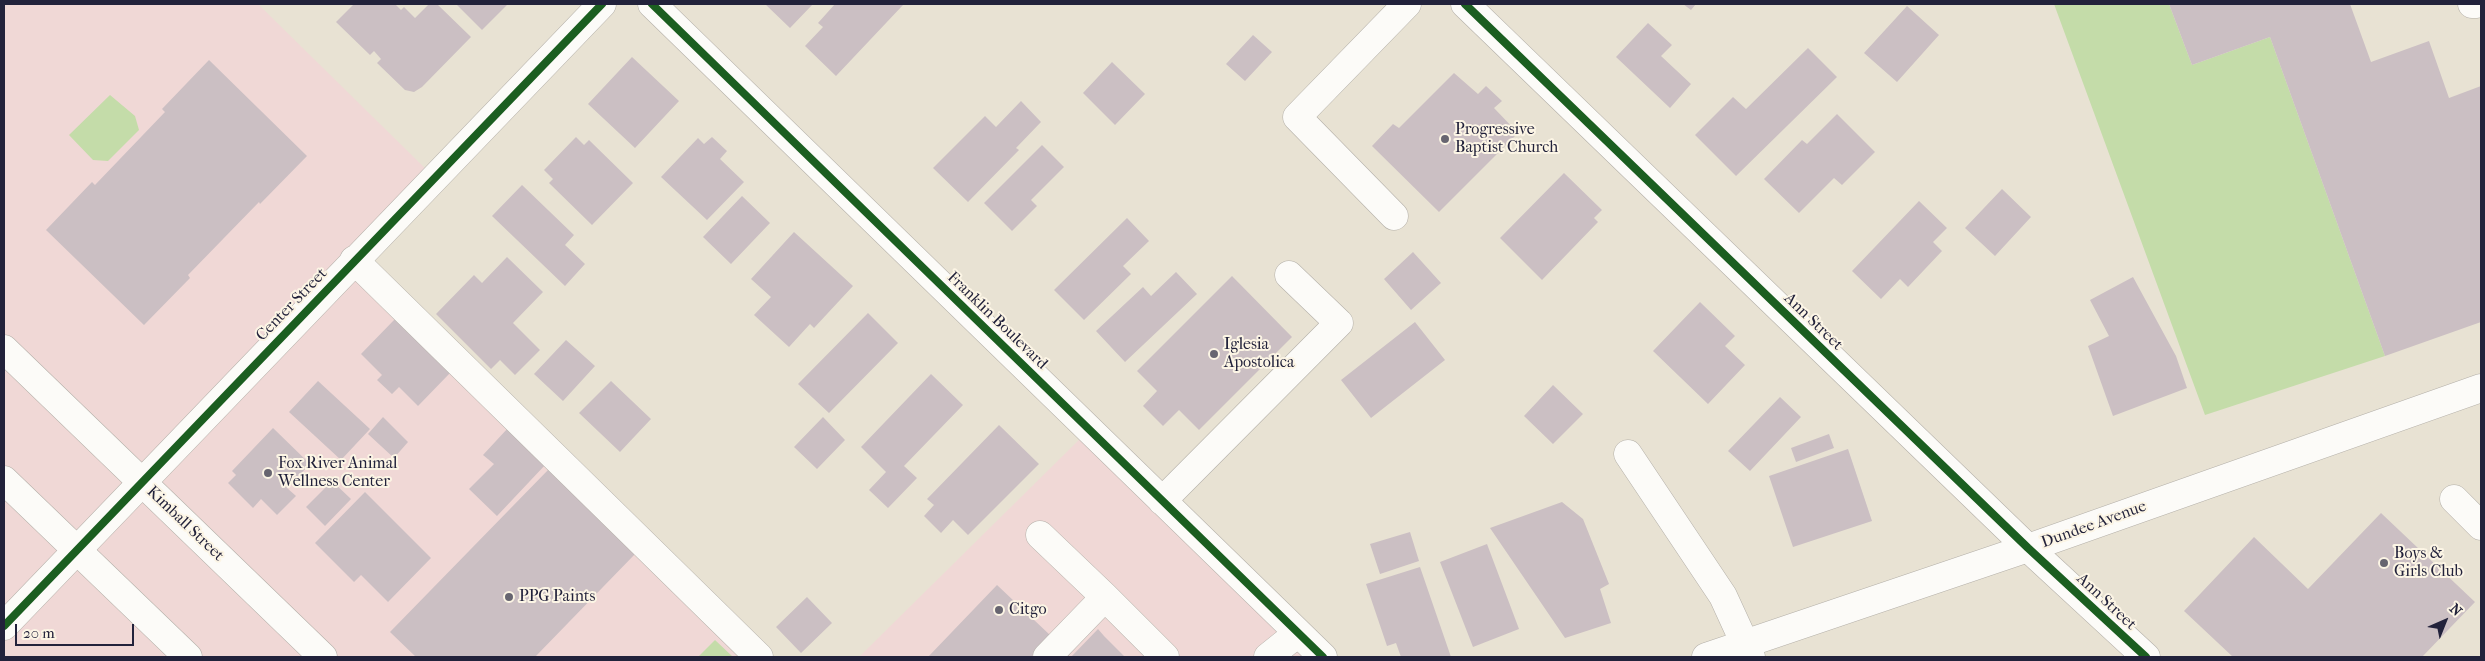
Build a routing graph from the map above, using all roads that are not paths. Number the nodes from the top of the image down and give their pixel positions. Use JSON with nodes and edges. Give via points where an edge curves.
{"nodes":[{"id":1,"x":602,"y":4,"type":"edge"},
{"id":2,"x":652,"y":4,"type":"edge"},
{"id":3,"x":1407,"y":4,"type":"edge"},
{"id":4,"x":1465,"y":4,"type":"edge"},
{"id":5,"x":2472,"y":4,"type":"edge"},
{"id":6,"x":2477,"y":4,"type":"edge"},
{"id":7,"x":1394,"y":216,"type":"dead end"},
{"id":8,"x":354,"y":260,"type":"junction"},
{"id":9,"x":1289,"y":275,"type":"dead end"},
{"id":10,"x":4,"y":349,"type":"edge"},
{"id":11,"x":2481,"y":388,"type":"edge"},
{"id":12,"x":1628,"y":454,"type":"dead end"},
{"id":13,"x":4,"y":480,"type":"edge"},
{"id":14,"x":142,"y":483,"type":"junction"},
{"id":15,"x":2454,"y":499,"type":"dead end"},
{"id":16,"x":1162,"y":501,"type":"junction"},
{"id":17,"x":2481,"y":526,"type":"edge"},
{"id":18,"x":1040,"y":535,"type":"dead end"},
{"id":19,"x":2028,"y":548,"type":"junction"},
{"id":20,"x":78,"y":550,"type":"junction"},
{"id":21,"x":1105,"y":597,"type":"junction"},
{"id":22,"x":4,"y":626,"type":"edge"},
{"id":23,"x":1298,"y":633,"type":"junction"},
{"id":24,"x":1748,"y":650,"type":"edge"},
{"id":25,"x":188,"y":657,"type":"edge"},
{"id":26,"x":323,"y":657,"type":"edge"},
{"id":27,"x":760,"y":657,"type":"edge"},
{"id":28,"x":1047,"y":657,"type":"edge"},
{"id":29,"x":1165,"y":657,"type":"edge"},
{"id":30,"x":1268,"y":657,"type":"edge"},
{"id":31,"x":1323,"y":657,"type":"edge"},
{"id":32,"x":1706,"y":657,"type":"edge"},
{"id":33,"x":2146,"y":657,"type":"edge"}],
"edges":[{"from":1,"to":8,"type":"street","name":"Center Street"},
{"from":2,"to":16,"type":"street","name":"Franklin Boulevard"},
{"from":3,"to":7,"type":"street","via":[[1297,117]]},
{"from":4,"to":19,"type":"street","name":"Ann Street"},
{"from":5,"to":6,"type":"street"},
{"from":8,"to":14,"type":"street","name":"Center Street"},
{"from":8,"to":27,"type":"street"},
{"from":9,"to":16,"type":"street","via":[[1339,323]]},
{"from":10,"to":14,"type":"street","name":"Kimball Street"},
{"from":11,"to":19,"type":"street","name":"Dundee Avenue"},
{"from":12,"to":24,"type":"street","via":[[1723,596]]},
{"from":13,"to":20,"type":"street"},
{"from":14,"to":20,"type":"street","name":"Center Street"},
{"from":14,"to":26,"type":"street","name":"Kimball Street"},
{"from":15,"to":17,"type":"street"},
{"from":16,"to":23,"type":"street","name":"Franklin Boulevard"},
{"from":18,"to":21,"type":"street"},
{"from":19,"to":24,"type":"street","name":"Dundee Avenue"},
{"from":19,"to":33,"type":"street","name":"Ann Street"},
{"from":20,"to":22,"type":"street","name":"Center Street"},
{"from":20,"to":25,"type":"street"},
{"from":21,"to":28,"type":"street"},
{"from":21,"to":29,"type":"street"},
{"from":23,"to":30,"type":"street"},
{"from":23,"to":31,"type":"street","name":"Franklin Boulevard"},
{"from":24,"to":32,"type":"street","name":"Dundee Avenue"}]}
